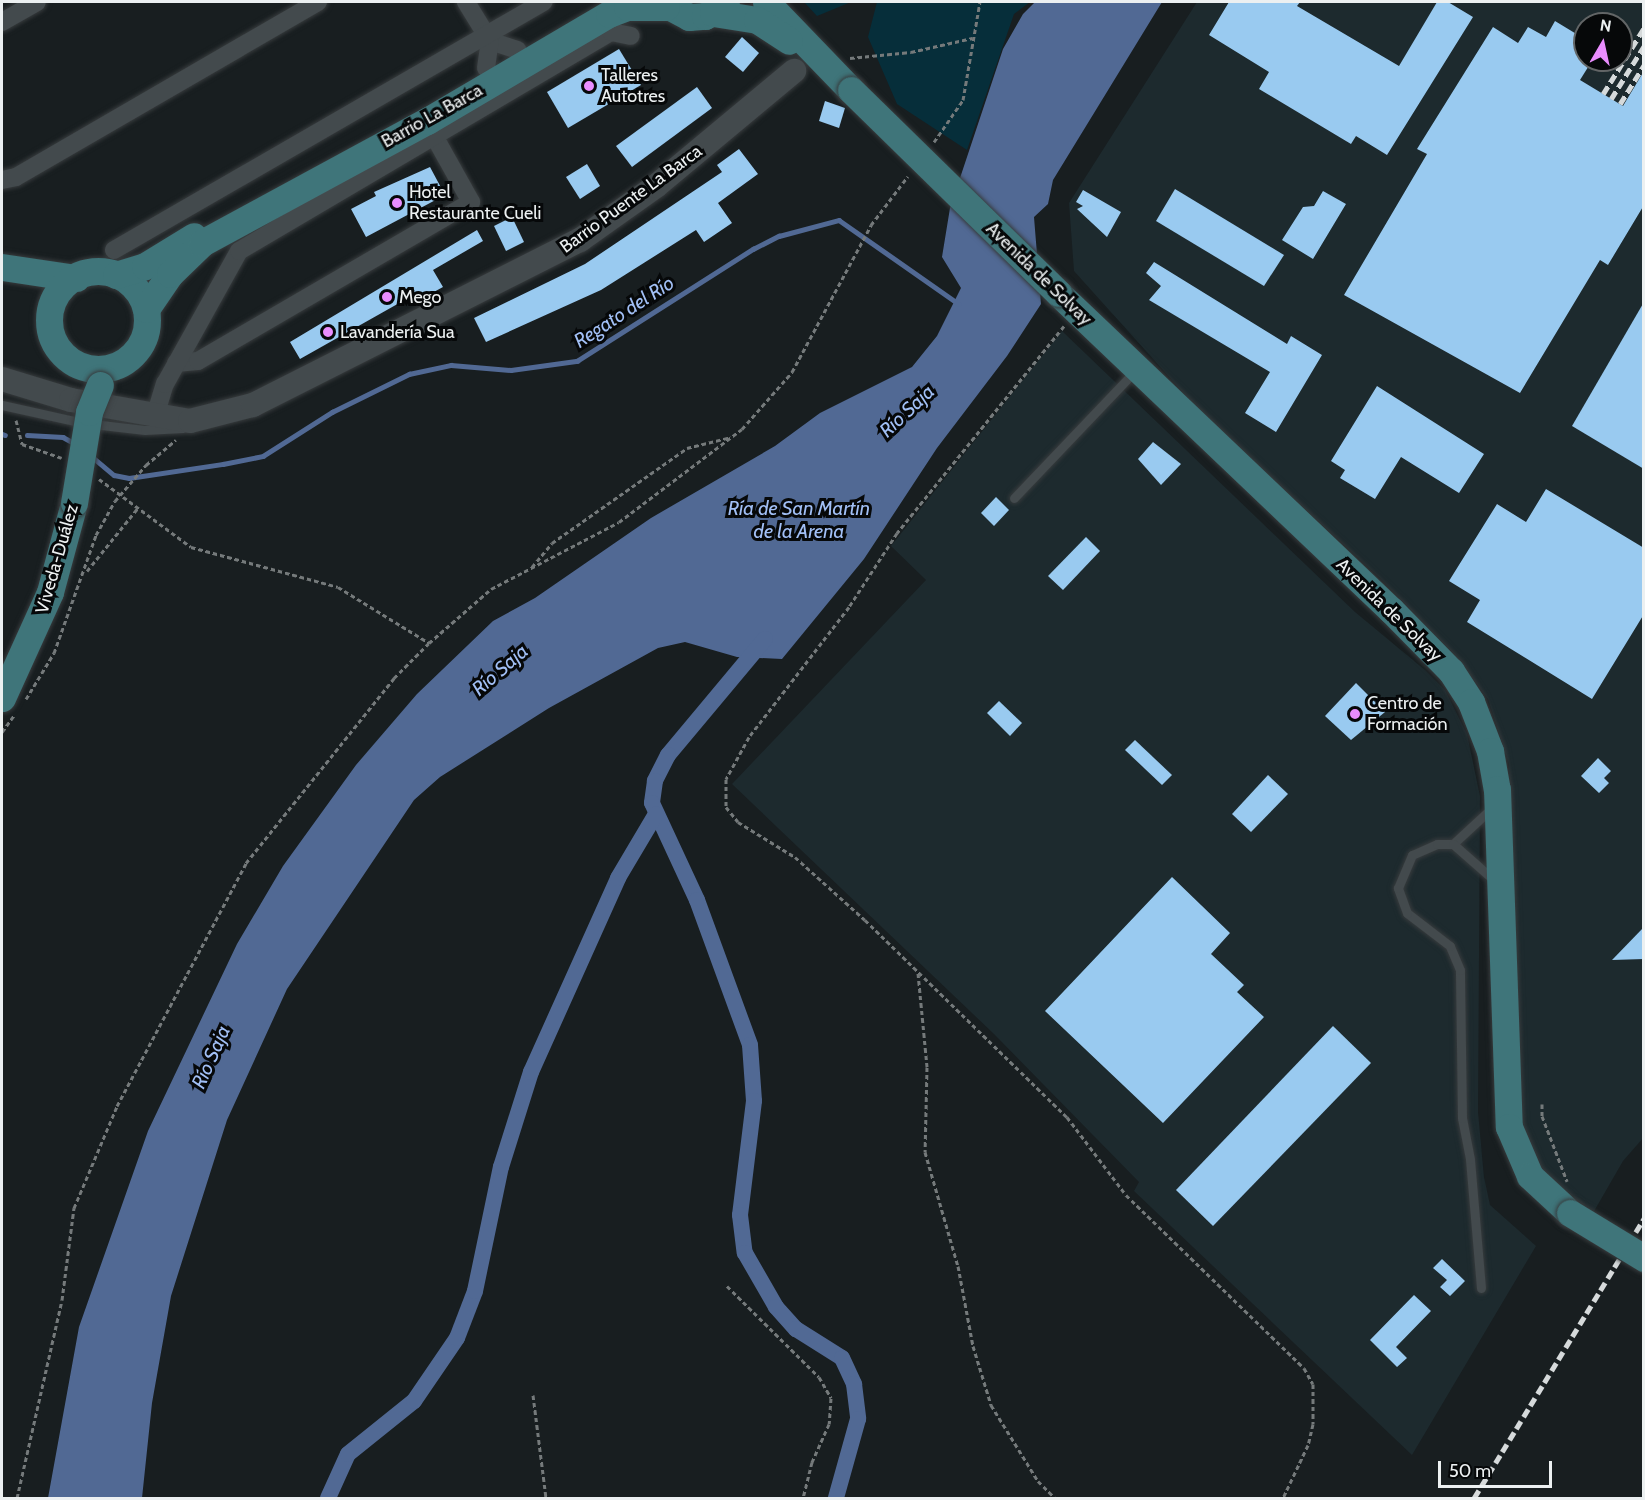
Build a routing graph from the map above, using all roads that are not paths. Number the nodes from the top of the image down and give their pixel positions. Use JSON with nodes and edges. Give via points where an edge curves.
{"nodes":[{"id":1,"x":37,"y":2,"type":"edge"},
{"id":2,"x":318,"y":2,"type":"edge"},
{"id":3,"x":466,"y":2,"type":"edge"},
{"id":4,"x":544,"y":2,"type":"edge"},
{"id":5,"x":601,"y":2,"type":"edge"},
{"id":6,"x":766,"y":2,"type":"edge"},
{"id":7,"x":664,"y":4,"type":"edge"},
{"id":8,"x":721,"y":7,"type":"edge"},
{"id":9,"x":2,"y":22,"type":"edge"},
{"id":10,"x":580,"y":31,"type":"junction"},
{"id":11,"x":631,"y":36,"type":"dead end"},
{"id":12,"x":494,"y":51,"type":"junction"},
{"id":13,"x":809,"y":62,"type":"junction"},
{"id":14,"x":430,"y":129,"type":"junction"},
{"id":15,"x":2,"y":183,"type":"edge"},
{"id":16,"x":115,"y":262,"type":"junction"},
{"id":17,"x":2,"y":268,"type":"edge"},
{"id":18,"x":76,"y":278,"type":"junction"},
{"id":19,"x":51,"y":308,"type":"junction"},
{"id":20,"x":146,"y":309,"type":"junction"},
{"id":21,"x":176,"y":363,"type":"junction"},
{"id":22,"x":1137,"y":369,"type":"junction"},
{"id":23,"x":91,"y":375,"type":"junction"},
{"id":24,"x":2,"y":379,"type":"edge"},
{"id":25,"x":2,"y":405,"type":"edge"},
{"id":26,"x":155,"y":416,"type":"junction"},
{"id":27,"x":186,"y":425,"type":"junction"},
{"id":28,"x":1014,"y":498,"type":"dead end"},
{"id":29,"x":2,"y":698,"type":"edge"},
{"id":30,"x":1498,"y":802,"type":"junction"},
{"id":31,"x":1453,"y":844,"type":"junction"},
{"id":32,"x":1500,"y":885,"type":"junction"},
{"id":33,"x":1644,"y":1258,"type":"edge"},
{"id":34,"x":1481,"y":1288,"type":"dead end"}],
"edges":[{"from":1,"to":9,"type":"street"},
{"from":2,"to":15,"type":"street"},
{"from":3,"to":12,"type":"street"},
{"from":4,"to":12,"type":"street","name":"Barrio La Barca"},
{"from":5,"to":12,"type":"main road","name":"Barrio La Barca"},
{"from":6,"to":13,"type":"main road"},
{"from":7,"to":8,"type":"main road","name":"Barrio La Barca","via":[[689,17]]},
{"from":7,"to":10,"type":"main road","name":"Barrio La Barca","via":[[627,7]]},
{"from":8,"to":13,"type":"main road","name":"Barrio La Barca","via":[[757,20],[798,49]]},
{"from":10,"to":12,"type":"main road","via":[[560,34],[508,64]]},
{"from":10,"to":14,"type":"main road","name":"Barrio La Barca"},
{"from":11,"to":14,"type":"street","via":[[611,32]]},
{"from":12,"to":14,"type":"main road","via":[[474,85],[430,110]]},
{"from":12,"to":16,"type":"main road","name":"Barrio La Barca","via":[[145,266]]},
{"from":13,"to":22,"type":"main road","name":"Avenida de Solvay","bridge":true,"via":[[851,90]]},
{"from":13,"to":27,"type":"street","name":"Barrio Puente La Barca","via":[[656,186],[580,240],[253,405]]},
{"from":14,"to":20,"type":"main road","name":"Barrio La Barca","via":[[201,243],[170,274]]},
{"from":14,"to":21,"type":"street","via":[[239,250]]},
{"from":14,"to":21,"type":"street","via":[[471,202],[198,361]]},
{"from":16,"to":18,"type":"main road","via":[[101,272]]},
{"from":16,"to":20,"type":"main road"},
{"from":17,"to":18,"type":"main road"},
{"from":17,"to":19,"type":"main road","via":[[25,280]]},
{"from":18,"to":19,"type":"main road","via":[[58,293]]},
{"from":19,"to":23,"type":"main road","via":[[53,340]]},
{"from":20,"to":23,"type":"main road","via":[[143,340],[135,353]]},
{"from":21,"to":26,"type":"street","via":[[160,394]]},
{"from":22,"to":28,"type":"lane"},
{"from":22,"to":30,"type":"main road","name":"Avenida de Solvay","via":[[1451,671],[1486,737]]},
{"from":23,"to":29,"type":"main road","name":"Viveda-Duález","bridge":true,"via":[[74,503],[50,592]]},
{"from":24,"to":26,"type":"street","name":"Barrio Puente La Barca","via":[[33,391]]},
{"from":25,"to":27,"type":"lane","via":[[145,430]]},
{"from":26,"to":27,"type":"street","name":"Barrio Puente La Barca"},
{"from":30,"to":31,"type":"lane"},
{"from":30,"to":32,"type":"main road","name":"Avenida de Solvay"},
{"from":31,"to":32,"type":"lane"},
{"from":31,"to":34,"type":"lane","via":[[1419,849],[1406,864],[1398,888],[1407,913],[1450,946],[1460,970],[1462,1118],[1470,1159]]},
{"from":32,"to":33,"type":"main road","name":"Avenida de Solvay","bridge":true,"via":[[1509,1127],[1530,1176],[1570,1213]]}]}
